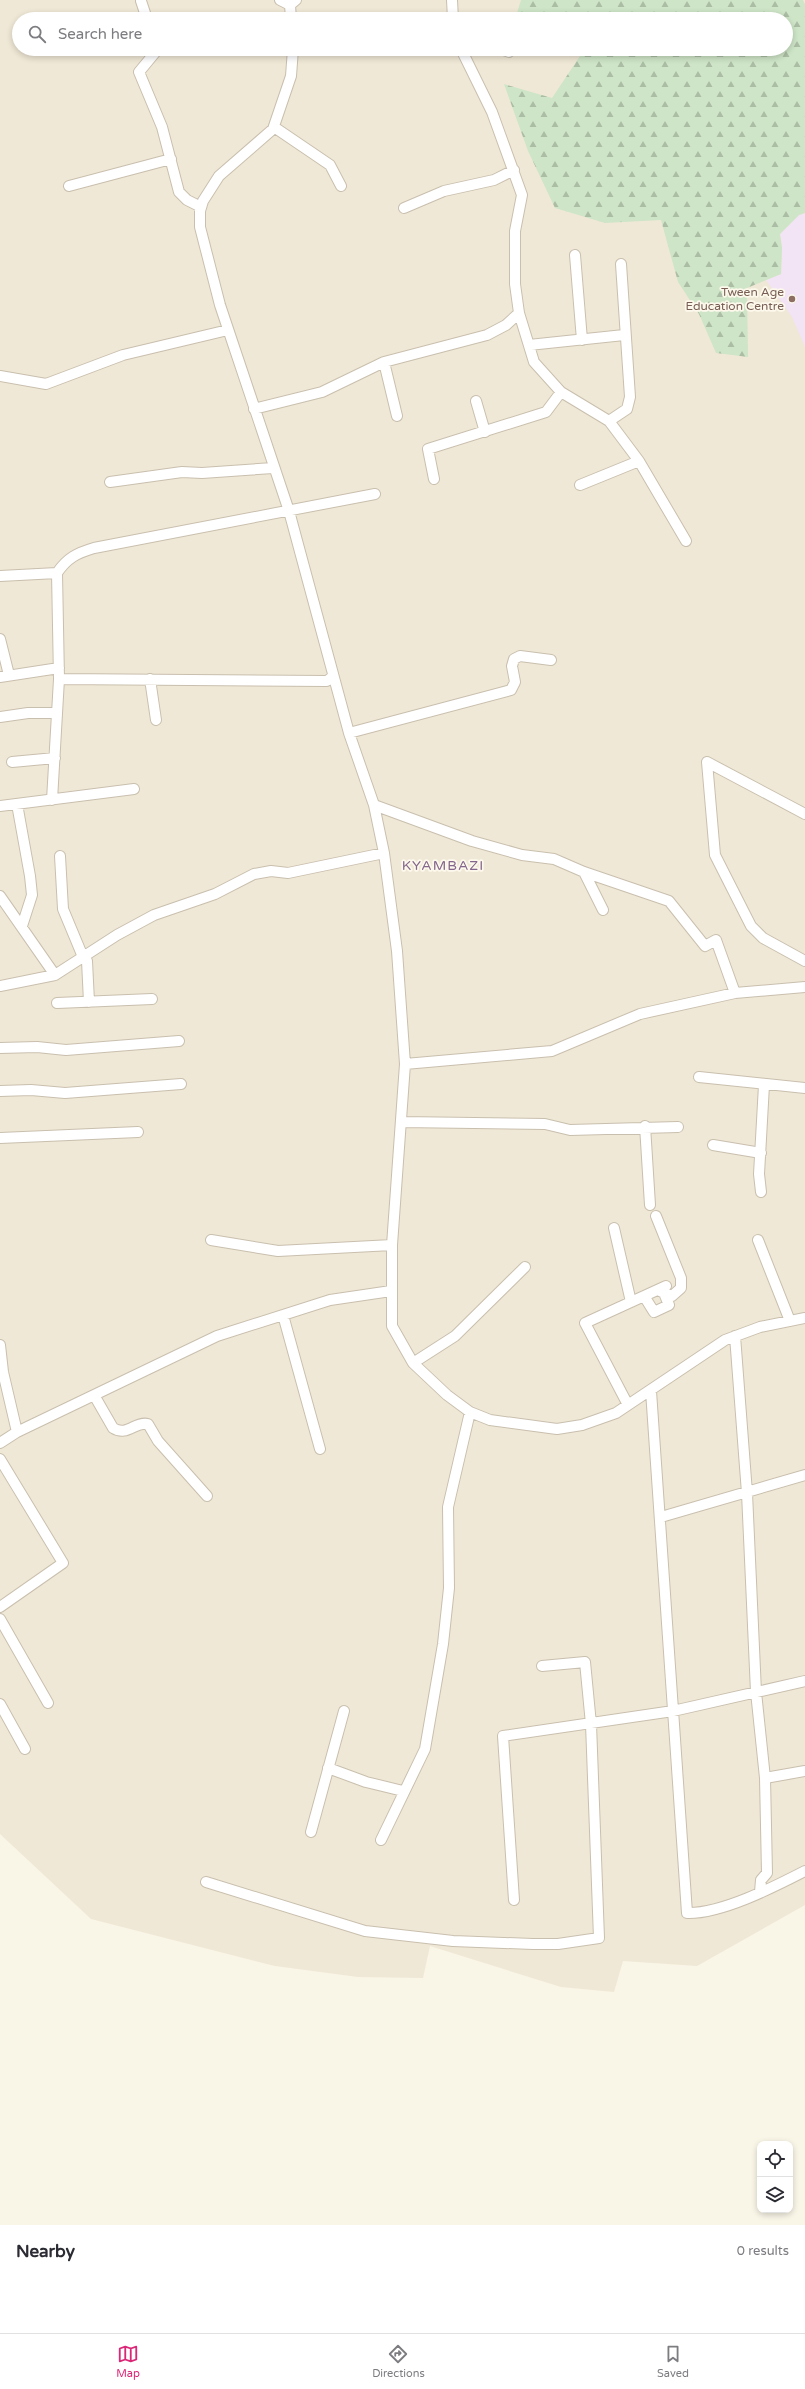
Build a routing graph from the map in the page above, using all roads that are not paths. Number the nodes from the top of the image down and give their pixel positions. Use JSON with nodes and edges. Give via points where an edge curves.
{"nodes":[{"id":1,"x":280,"y":0,"type":"edge"},
{"id":2,"x":452,"y":0,"type":"edge"},
{"id":3,"x":140,"y":1,"type":"edge"},
{"id":4,"x":293,"y":3,"type":"edge"},
{"id":5,"x":144,"y":12,"type":"edge"},
{"id":6,"x":453,"y":12,"type":"edge"},
{"id":7,"x":152,"y":56,"type":"edge"},
{"id":8,"x":292,"y":56,"type":"edge"},
{"id":9,"x":464,"y":56,"type":"edge"},
{"id":10,"x":274,"y":127,"type":"junction"},
{"id":11,"x":171,"y":159,"type":"junction"},
{"id":12,"x":514,"y":170,"type":"junction"},
{"id":13,"x":70,"y":186,"type":"dead end"},
{"id":14,"x":341,"y":186,"type":"dead end"},
{"id":15,"x":201,"y":207,"type":"junction"},
{"id":16,"x":404,"y":208,"type":"dead end"},
{"id":17,"x":575,"y":255,"type":"dead end"},
{"id":18,"x":620,"y":264,"type":"dead end"},
{"id":19,"x":519,"y":313,"type":"junction"},
{"id":20,"x":228,"y":330,"type":"junction"},
{"id":21,"x":624,"y":335,"type":"junction"},
{"id":22,"x":582,"y":340,"type":"junction"},
{"id":23,"x":529,"y":345,"type":"junction"},
{"id":24,"x":384,"y":362,"type":"junction"},
{"id":25,"x":0,"y":376,"type":"edge"},
{"id":26,"x":561,"y":392,"type":"junction"},
{"id":27,"x":476,"y":401,"type":"dead end"},
{"id":28,"x":254,"y":409,"type":"junction"},
{"id":29,"x":397,"y":416,"type":"dead end"},
{"id":30,"x":609,"y":421,"type":"junction"},
{"id":31,"x":484,"y":432,"type":"junction"},
{"id":32,"x":639,"y":461,"type":"junction"},
{"id":33,"x":273,"y":468,"type":"junction"},
{"id":34,"x":434,"y":479,"type":"dead end"},
{"id":35,"x":110,"y":482,"type":"dead end"},
{"id":36,"x":580,"y":485,"type":"dead end"},
{"id":37,"x":375,"y":494,"type":"dead end"},
{"id":38,"x":289,"y":511,"type":"junction"},
{"id":39,"x":686,"y":541,"type":"dead end"},
{"id":40,"x":57,"y":573,"type":"junction"},
{"id":41,"x":0,"y":576,"type":"edge"},
{"id":42,"x":0,"y":639,"type":"edge"},
{"id":43,"x":551,"y":660,"type":"dead end"},
{"id":44,"x":59,"y":668,"type":"junction"},
{"id":45,"x":5,"y":676,"type":"edge"},
{"id":46,"x":333,"y":676,"type":"junction"},
{"id":47,"x":59,"y":679,"type":"junction"},
{"id":48,"x":150,"y":679,"type":"junction"},
{"id":49,"x":57,"y":713,"type":"junction"},
{"id":50,"x":0,"y":717,"type":"edge"},
{"id":51,"x":156,"y":720,"type":"dead end"},
{"id":52,"x":349,"y":733,"type":"junction"},
{"id":53,"x":55,"y":758,"type":"junction"},
{"id":54,"x":12,"y":762,"type":"dead end"},
{"id":55,"x":134,"y":790,"type":"dead end"},
{"id":56,"x":52,"y":800,"type":"junction"},
{"id":57,"x":17,"y":804,"type":"junction"},
{"id":58,"x":374,"y":805,"type":"junction"},
{"id":59,"x":0,"y":806,"type":"edge"},
{"id":60,"x":805,"y":814,"type":"edge"},
{"id":61,"x":384,"y":853,"type":"junction"},
{"id":62,"x":60,"y":856,"type":"dead end"},
{"id":63,"x":584,"y":872,"type":"junction"},
{"id":64,"x":0,"y":896,"type":"edge"},
{"id":65,"x":602,"y":910,"type":"dead end"},
{"id":66,"x":22,"y":926,"type":"junction"},
{"id":67,"x":83,"y":957,"type":"junction"},
{"id":68,"x":805,"y":961,"type":"edge"},
{"id":69,"x":55,"y":975,"type":"junction"},
{"id":70,"x":0,"y":986,"type":"edge"},
{"id":71,"x":805,"y":987,"type":"edge"},
{"id":72,"x":735,"y":994,"type":"junction"},
{"id":73,"x":152,"y":999,"type":"dead end"},
{"id":74,"x":89,"y":1002,"type":"junction"},
{"id":75,"x":57,"y":1003,"type":"dead end"},
{"id":76,"x":180,"y":1041,"type":"dead end"},
{"id":77,"x":0,"y":1048,"type":"edge"},
{"id":78,"x":405,"y":1064,"type":"junction"},
{"id":79,"x":700,"y":1077,"type":"dead end"},
{"id":80,"x":181,"y":1084,"type":"dead end"},
{"id":81,"x":764,"y":1085,"type":"junction"},
{"id":82,"x":805,"y":1088,"type":"edge"},
{"id":83,"x":0,"y":1091,"type":"edge"},
{"id":84,"x":402,"y":1122,"type":"junction"},
{"id":85,"x":645,"y":1126,"type":"junction"},
{"id":86,"x":678,"y":1127,"type":"dead end"},
{"id":87,"x":138,"y":1132,"type":"dead end"},
{"id":88,"x":0,"y":1138,"type":"edge"},
{"id":89,"x":713,"y":1145,"type":"dead end"},
{"id":90,"x":761,"y":1153,"type":"junction"},
{"id":91,"x":761,"y":1192,"type":"dead end"},
{"id":92,"x":650,"y":1205,"type":"dead end"},
{"id":93,"x":656,"y":1216,"type":"dead end"},
{"id":94,"x":614,"y":1228,"type":"dead end"},
{"id":95,"x":211,"y":1240,"type":"dead end"},
{"id":96,"x":758,"y":1240,"type":"dead end"},
{"id":97,"x":392,"y":1245,"type":"junction"},
{"id":98,"x":525,"y":1267,"type":"dead end"},
{"id":99,"x":662,"y":1288,"type":"junction"},
{"id":100,"x":391,"y":1291,"type":"junction"},
{"id":101,"x":644,"y":1296,"type":"junction"},
{"id":102,"x":631,"y":1302,"type":"junction"},
{"id":103,"x":283,"y":1315,"type":"junction"},
{"id":104,"x":805,"y":1318,"type":"edge"},
{"id":105,"x":790,"y":1321,"type":"junction"},
{"id":106,"x":735,"y":1336,"type":"junction"},
{"id":107,"x":0,"y":1345,"type":"edge"},
{"id":108,"x":413,"y":1363,"type":"junction"},
{"id":109,"x":2,"y":1373,"type":"edge"},
{"id":110,"x":651,"y":1391,"type":"junction"},
{"id":111,"x":94,"y":1395,"type":"junction"},
{"id":112,"x":628,"y":1405,"type":"junction"},
{"id":113,"x":470,"y":1412,"type":"junction"},
{"id":114,"x":17,"y":1432,"type":"junction"},
{"id":115,"x":0,"y":1443,"type":"edge"},
{"id":116,"x":320,"y":1449,"type":"dead end"},
{"id":117,"x":0,"y":1459,"type":"edge"},
{"id":118,"x":805,"y":1475,"type":"edge"},
{"id":119,"x":747,"y":1493,"type":"junction"},
{"id":120,"x":207,"y":1496,"type":"dead end"},
{"id":121,"x":661,"y":1517,"type":"junction"},
{"id":122,"x":0,"y":1607,"type":"edge"},
{"id":123,"x":0,"y":1620,"type":"edge"},
{"id":124,"x":542,"y":1666,"type":"dead end"},
{"id":125,"x":805,"y":1681,"type":"edge"},
{"id":126,"x":756,"y":1692,"type":"junction"},
{"id":127,"x":48,"y":1703,"type":"dead end"},
{"id":128,"x":0,"y":1704,"type":"edge"},
{"id":129,"x":344,"y":1711,"type":"dead end"},
{"id":130,"x":673,"y":1711,"type":"junction"},
{"id":131,"x":591,"y":1724,"type":"junction"},
{"id":132,"x":25,"y":1749,"type":"dead end"},
{"id":133,"x":328,"y":1768,"type":"junction"},
{"id":134,"x":805,"y":1770,"type":"edge"},
{"id":135,"x":765,"y":1778,"type":"junction"},
{"id":136,"x":404,"y":1791,"type":"junction"},
{"id":137,"x":311,"y":1832,"type":"dead end"},
{"id":138,"x":381,"y":1840,"type":"dead end"},
{"id":139,"x":805,"y":1871,"type":"edge"},
{"id":140,"x":206,"y":1882,"type":"dead end"},
{"id":141,"x":760,"y":1892,"type":"junction"},
{"id":142,"x":514,"y":1900,"type":"dead end"}],
"edges":[{"from":1,"to":4,"type":"street"},
{"from":2,"to":6,"type":"street"},
{"from":3,"to":5,"type":"street"},
{"from":7,"to":11,"type":"street","via":[[139,72],[162,127]]},
{"from":8,"to":10,"type":"street","via":[[291,76]]},
{"from":9,"to":12,"type":"street","via":[[492,112]]},
{"from":10,"to":14,"type":"street","via":[[330,164]]},
{"from":10,"to":15,"type":"street","via":[[219,176]]},
{"from":11,"to":13,"type":"street"},
{"from":11,"to":15,"type":"street","via":[[179,192],[187,200]]},
{"from":12,"to":16,"type":"street","via":[[494,180],[444,191]]},
{"from":12,"to":19,"type":"street","via":[[522,195],[516,230]]},
{"from":15,"to":20,"type":"street","via":[[200,228]]},
{"from":17,"to":22,"type":"street"},
{"from":18,"to":21,"type":"street"},
{"from":19,"to":23,"type":"street"},
{"from":19,"to":24,"type":"street","via":[[506,325],[487,335]]},
{"from":20,"to":25,"type":"street","via":[[123,355],[46,384]]},
{"from":20,"to":28,"type":"street"},
{"from":21,"to":22,"type":"street"},
{"from":21,"to":30,"type":"street","via":[[630,397],[627,409]]},
{"from":22,"to":23,"type":"street"},
{"from":23,"to":26,"type":"street","via":[[534,362]]},
{"from":24,"to":28,"type":"street","via":[[322,392]]},
{"from":24,"to":29,"type":"street"},
{"from":26,"to":30,"type":"street"},
{"from":26,"to":31,"type":"street","via":[[546,412]]},
{"from":27,"to":31,"type":"street"},
{"from":28,"to":33,"type":"street"},
{"from":30,"to":32,"type":"street"},
{"from":31,"to":34,"type":"street","via":[[428,449]]},
{"from":32,"to":36,"type":"street"},
{"from":32,"to":39,"type":"street"},
{"from":33,"to":35,"type":"street","via":[[182,472]]},
{"from":33,"to":38,"type":"street"},
{"from":37,"to":38,"type":"street"},
{"from":38,"to":40,"type":"street","via":[[76,553]]},
{"from":38,"to":46,"type":"street"},
{"from":40,"to":41,"type":"street"},
{"from":40,"to":44,"type":"street"},
{"from":42,"to":45,"type":"street"},
{"from":43,"to":52,"type":"street","via":[[520,656],[514,659],[512,666],[515,682],[511,690]]},
{"from":44,"to":45,"type":"street"},
{"from":44,"to":47,"type":"street"},
{"from":46,"to":48,"type":"street","via":[[327,681]]},
{"from":46,"to":52,"type":"street"},
{"from":47,"to":48,"type":"street"},
{"from":47,"to":49,"type":"street"},
{"from":48,"to":51,"type":"street"},
{"from":49,"to":50,"type":"street"},
{"from":49,"to":53,"type":"street"},
{"from":52,"to":58,"type":"street"},
{"from":53,"to":54,"type":"street"},
{"from":53,"to":56,"type":"street"},
{"from":55,"to":56,"type":"street"},
{"from":56,"to":57,"type":"street"},
{"from":57,"to":59,"type":"street"},
{"from":57,"to":66,"type":"street","via":[[32,895]]},
{"from":58,"to":61,"type":"street"},
{"from":58,"to":63,"type":"street","via":[[472,841],[522,855],[554,859]]},
{"from":60,"to":68,"type":"street","via":[[707,762],[715,855],[751,926],[763,938]]},
{"from":61,"to":67,"type":"street","via":[[288,873],[271,871],[254,874],[216,894],[154,914]]},
{"from":61,"to":78,"type":"street","via":[[398,951]]},
{"from":62,"to":67,"type":"street","via":[[63,909]]},
{"from":63,"to":65,"type":"street"},
{"from":63,"to":72,"type":"street","via":[[669,901],[705,946],[716,940]]},
{"from":64,"to":66,"type":"street"},
{"from":66,"to":69,"type":"street"},
{"from":67,"to":69,"type":"street"},
{"from":67,"to":74,"type":"street","via":[[87,960]]},
{"from":69,"to":70,"type":"street"},
{"from":71,"to":72,"type":"street"},
{"from":72,"to":78,"type":"street","via":[[640,1014],[552,1051]]},
{"from":73,"to":74,"type":"street"},
{"from":74,"to":75,"type":"street"},
{"from":76,"to":77,"type":"street","via":[[66,1050],[38,1047]]},
{"from":78,"to":84,"type":"street"},
{"from":79,"to":81,"type":"street"},
{"from":80,"to":83,"type":"street","via":[[65,1093]]},
{"from":81,"to":82,"type":"street"},
{"from":81,"to":90,"type":"street"},
{"from":84,"to":85,"type":"street","via":[[545,1124],[570,1130]]},
{"from":84,"to":97,"type":"street"},
{"from":85,"to":86,"type":"street"},
{"from":85,"to":92,"type":"street"},
{"from":87,"to":88,"type":"street"},
{"from":89,"to":90,"type":"street"},
{"from":90,"to":91,"type":"street"},
{"from":93,"to":99,"type":"street","via":[[681,1283],[681,1288],[672,1296]]},
{"from":94,"to":102,"type":"street"},
{"from":95,"to":97,"type":"street","via":[[278,1251]]},
{"from":96,"to":105,"type":"street"},
{"from":97,"to":100,"type":"street"},
{"from":98,"to":108,"type":"street","via":[[455,1336]]},
{"from":99,"to":101,"type":"street"},
{"from":99,"to":101,"type":"street","via":[[669,1305],[654,1312]]},
{"from":100,"to":103,"type":"street","via":[[330,1300]]},
{"from":100,"to":108,"type":"street","via":[[392,1326]]},
{"from":101,"to":102,"type":"street"},
{"from":102,"to":112,"type":"street","via":[[585,1323]]},
{"from":103,"to":111,"type":"street","via":[[217,1336]]},
{"from":103,"to":116,"type":"street"},
{"from":104,"to":105,"type":"street"},
{"from":105,"to":106,"type":"street","via":[[760,1327]]},
{"from":106,"to":110,"type":"street","via":[[706,1351]]},
{"from":106,"to":119,"type":"street"},
{"from":107,"to":109,"type":"street"},
{"from":108,"to":113,"type":"street","via":[[447,1395]]},
{"from":109,"to":114,"type":"street"},
{"from":110,"to":112,"type":"street"},
{"from":110,"to":121,"type":"street"},
{"from":111,"to":114,"type":"street"},
{"from":111,"to":120,"type":"street","via":[[113,1428],[118,1431],[123,1432],[144,1423],[148,1424],[158,1441]]},
{"from":112,"to":113,"type":"street","via":[[599,1419],[557,1429],[490,1420]]},
{"from":113,"to":136,"type":"street","via":[[448,1507],[449,1588],[426,1749]]},
{"from":114,"to":115,"type":"street"},
{"from":117,"to":122,"type":"street","via":[[63,1563]]},
{"from":118,"to":119,"type":"street"},
{"from":119,"to":121,"type":"street"},
{"from":119,"to":126,"type":"street"},
{"from":121,"to":130,"type":"street"},
{"from":123,"to":127,"type":"street"},
{"from":124,"to":131,"type":"street","via":[[585,1662]]},
{"from":125,"to":126,"type":"street"},
{"from":126,"to":130,"type":"street"},
{"from":126,"to":135,"type":"street"},
{"from":128,"to":132,"type":"street"},
{"from":129,"to":133,"type":"street"},
{"from":130,"to":131,"type":"street"},
{"from":130,"to":141,"type":"street","via":[[687,1914],[703,1914]]},
{"from":131,"to":140,"type":"street","via":[[599,1938],[558,1944],[533,1944],[453,1941],[365,1931]]},
{"from":131,"to":142,"type":"street","via":[[503,1736]]},
{"from":133,"to":136,"type":"street","via":[[366,1782]]},
{"from":133,"to":137,"type":"street"},
{"from":134,"to":135,"type":"street"},
{"from":135,"to":141,"type":"street","via":[[767,1873],[761,1880]]},
{"from":136,"to":138,"type":"street"},
{"from":139,"to":141,"type":"street"}]}
